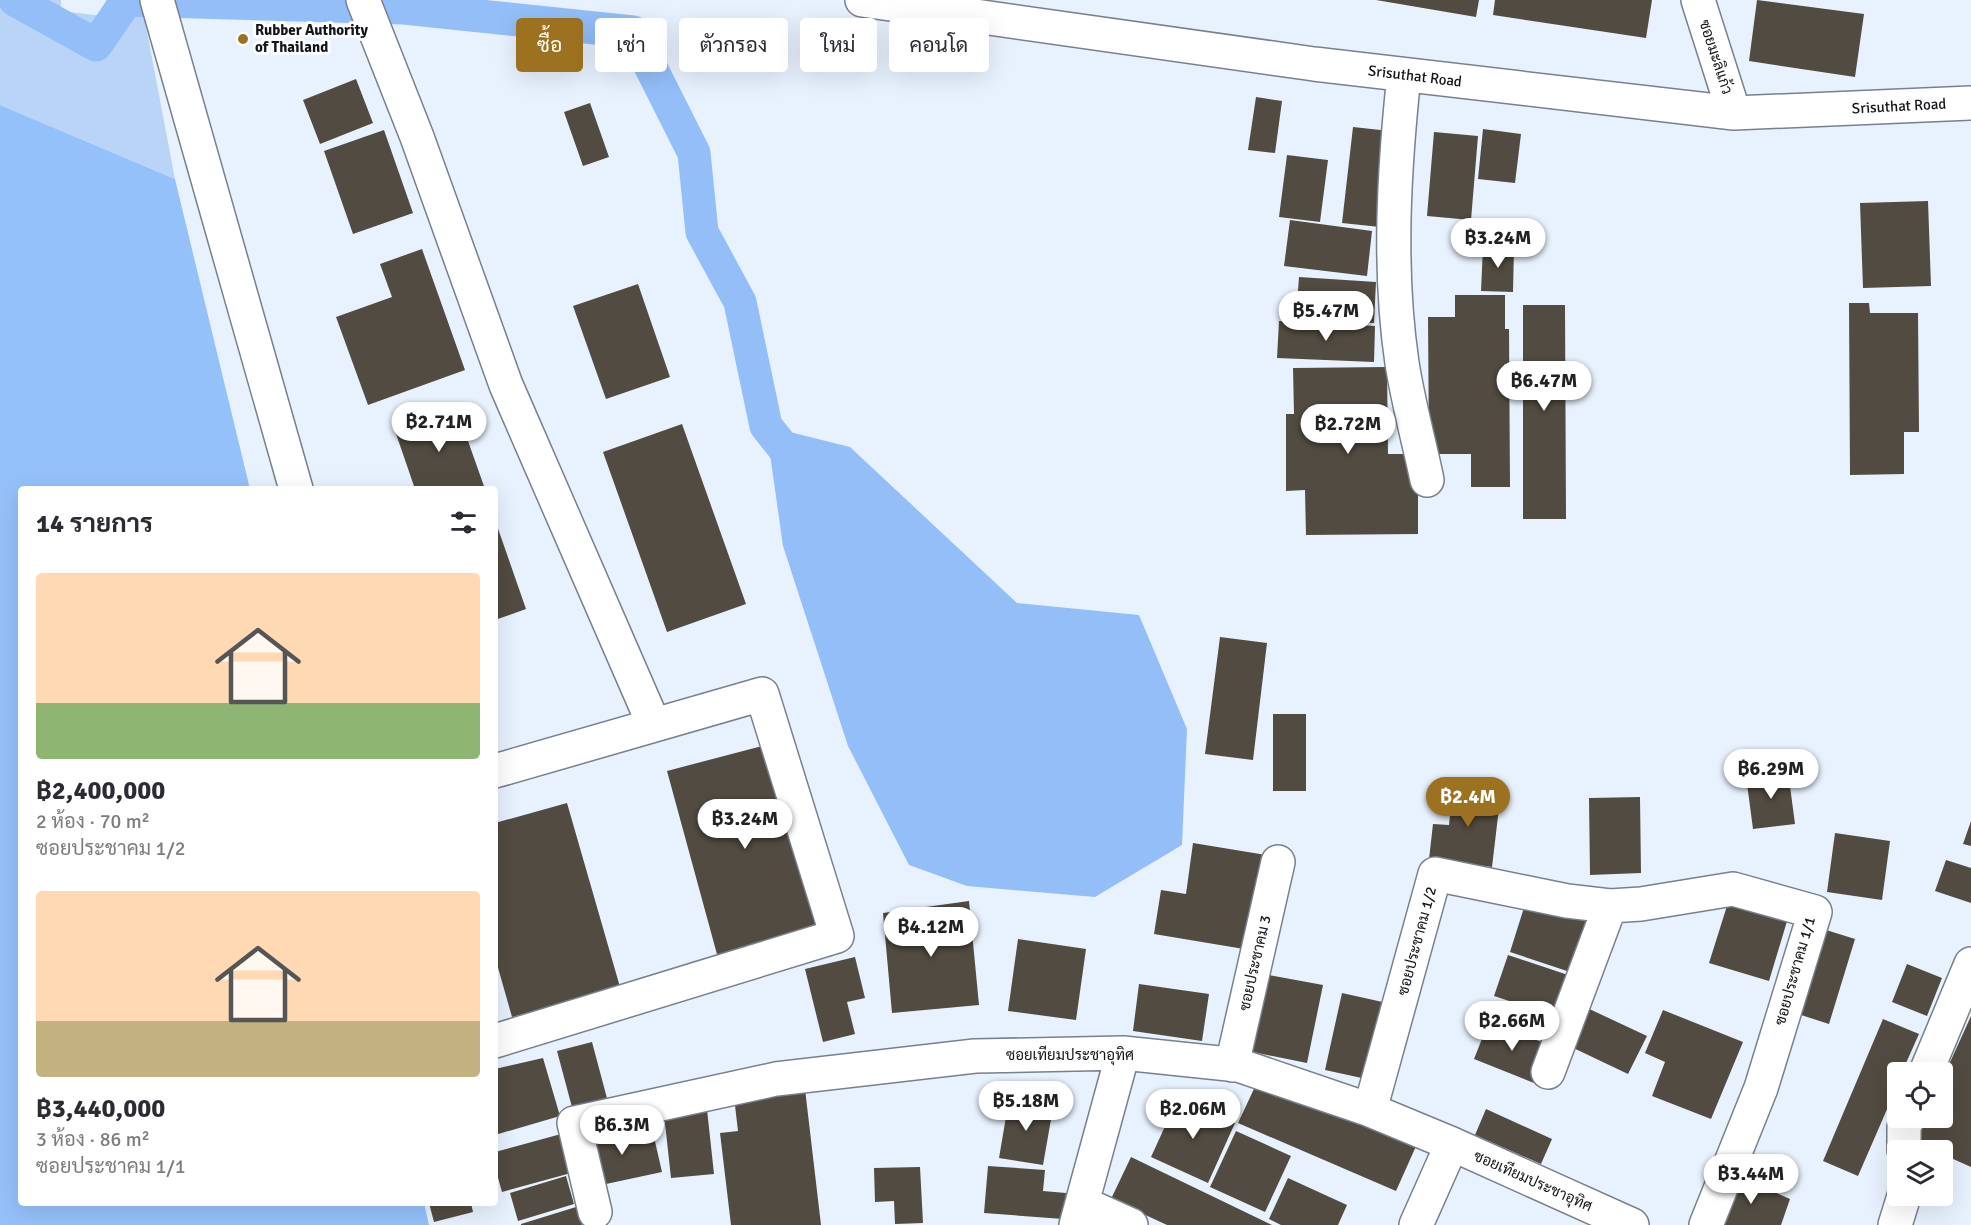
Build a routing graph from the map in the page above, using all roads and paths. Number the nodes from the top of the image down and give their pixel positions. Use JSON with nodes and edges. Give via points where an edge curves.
{"nodes":[{"id":1,"x":157,"y":0,"type":"edge"},
{"id":2,"x":363,"y":0,"type":"edge"},
{"id":3,"x":862,"y":0,"type":"edge"},
{"id":4,"x":1698,"y":0,"type":"edge"},
{"id":5,"x":1404,"y":75,"type":"junction"},
{"id":6,"x":1971,"y":92,"type":"edge"},
{"id":7,"x":1971,"y":103,"type":"edge"},
{"id":8,"x":1734,"y":113,"type":"junction"},
{"id":9,"x":1427,"y":480,"type":"dead end"},
{"id":10,"x":295,"y":486,"type":"edge"},
{"id":11,"x":654,"y":725,"type":"junction"},
{"id":12,"x":498,"y":770,"type":"edge"},
{"id":13,"x":1278,"y":862,"type":"dead end"},
{"id":14,"x":1610,"y":906,"type":"junction"},
{"id":15,"x":1971,"y":964,"type":"edge"},
{"id":16,"x":498,"y":1040,"type":"edge"},
{"id":17,"x":1123,"y":1053,"type":"junction"},
{"id":18,"x":1930,"y":1062,"type":"edge"},
{"id":19,"x":1232,"y":1065,"type":"junction"},
{"id":20,"x":1548,"y":1072,"type":"dead end"},
{"id":21,"x":1370,"y":1110,"type":"junction"},
{"id":22,"x":1452,"y":1144,"type":"junction"},
{"id":23,"x":1902,"y":1206,"type":"edge"},
{"id":24,"x":595,"y":1212,"type":"dead end"},
{"id":25,"x":1079,"y":1214,"type":"edge"},
{"id":26,"x":1131,"y":1225,"type":"edge"},
{"id":27,"x":1416,"y":1225,"type":"edge"},
{"id":28,"x":1632,"y":1225,"type":"edge"},
{"id":29,"x":1706,"y":1225,"type":"edge"},
{"id":30,"x":1895,"y":1225,"type":"edge"}],
"edges":[{"from":1,"to":10,"type":"street"},
{"from":2,"to":11,"type":"street","via":[[506,385]]},
{"from":3,"to":5,"type":"street","name":"Srisuthat Road"},
{"from":4,"to":8,"type":"street","name":"ซอยมะลิแก้ว"},
{"from":5,"to":8,"type":"street","name":"Srisuthat Road"},
{"from":5,"to":9,"type":"street","via":[[1397,143],[1396,286],[1402,363]]},
{"from":6,"to":7,"type":"street"},
{"from":7,"to":8,"type":"street","name":"Srisuthat Road"},
{"from":11,"to":12,"type":"street"},
{"from":11,"to":16,"type":"street","via":[[762,694],[837,936]]},
{"from":13,"to":19,"type":"street","name":"ซอยประชาคม 3"},
{"from":14,"to":20,"type":"street"},
{"from":14,"to":21,"type":"street","name":"ซอยประชาคม 1/2","via":[[1435,874]]},
{"from":14,"to":29,"type":"street","name":"ซอยประชาคม 1/1","via":[[1733,889],[1815,912],[1761,1088]]},
{"from":15,"to":18,"type":"street"},
{"from":17,"to":19,"type":"street","name":"ซอยเทียมประชาอุทิศ"},
{"from":17,"to":24,"type":"street","name":"ซอยเทียมประชาอุทิศ","via":[[975,1056],[776,1079],[574,1123]]},
{"from":17,"to":25,"type":"street"},
{"from":19,"to":21,"type":"street","name":"ซอยเทียมประชาอุทิศ"},
{"from":21,"to":22,"type":"street","name":"ซอยเทียมประชาอุทิศ"},
{"from":22,"to":27,"type":"street"},
{"from":22,"to":28,"type":"street","name":"ซอยเทียมประชาอุทิศ"},
{"from":23,"to":30,"type":"street"},
{"from":25,"to":26,"type":"street"}]}
